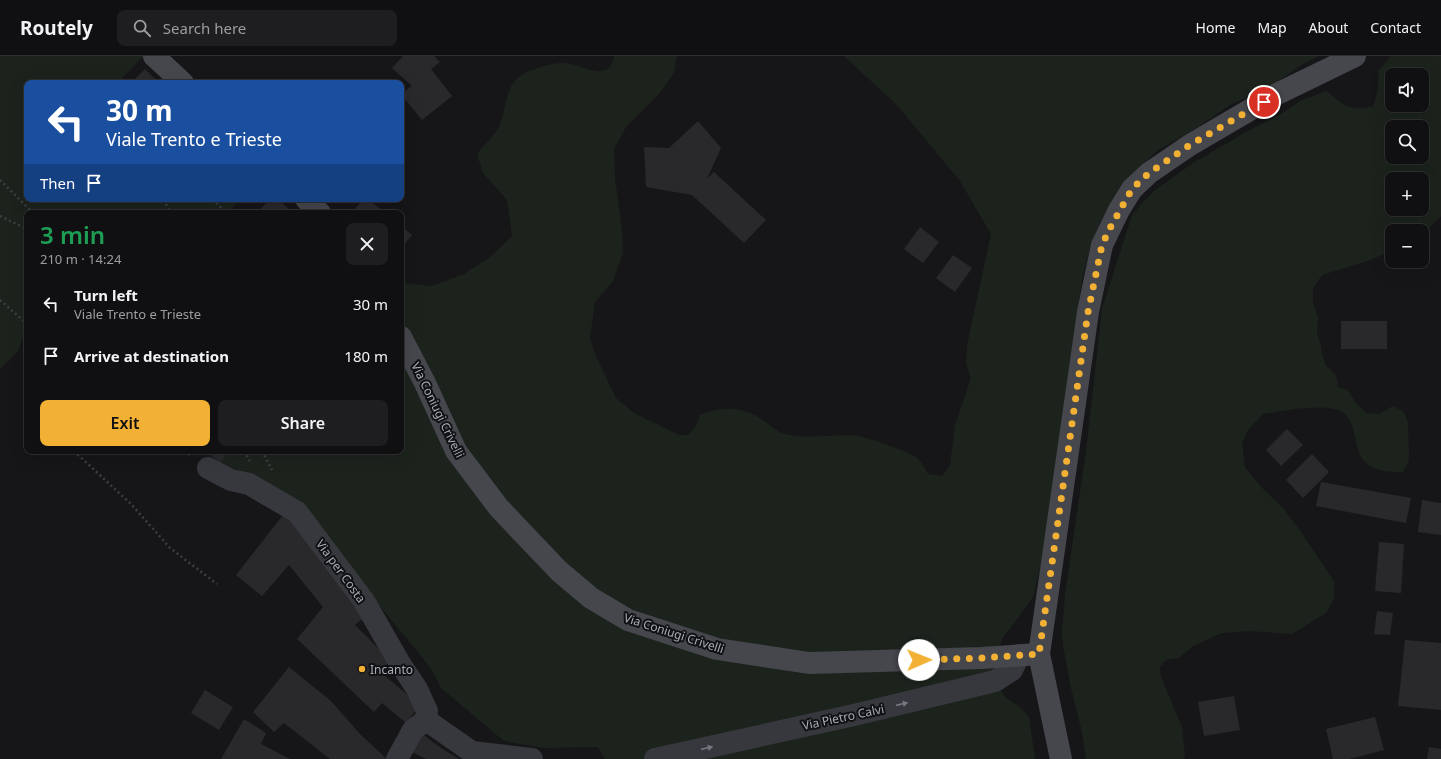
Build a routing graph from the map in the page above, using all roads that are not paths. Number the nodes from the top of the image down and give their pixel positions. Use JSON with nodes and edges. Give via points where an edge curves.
{"nodes":[{"id":1,"x":154,"y":56,"type":"edge"},
{"id":2,"x":1354,"y":56,"type":"edge"},
{"id":3,"x":180,"y":80,"type":"edge"},
{"id":4,"x":309,"y":202,"type":"edge"},
{"id":5,"x":317,"y":210,"type":"edge"},
{"id":6,"x":404,"y":343,"type":"edge"},
{"id":7,"x":208,"y":468,"type":"dead end"},
{"id":8,"x":1029,"y":654,"type":"junction"},
{"id":9,"x":426,"y":720,"type":"junction"},
{"id":10,"x":400,"y":752,"type":"edge"},
{"id":11,"x":478,"y":756,"type":"edge"},
{"id":12,"x":532,"y":759,"type":"edge"},
{"id":13,"x":655,"y":759,"type":"edge"},
{"id":14,"x":1061,"y":759,"type":"edge"}],
"edges":[{"from":1,"to":3,"type":"main road"},
{"from":2,"to":8,"type":"main road","via":[[1277,94],[1190,145],[1149,173],[1132,189],[1110,228],[1102,245],[1088,312]]},
{"from":4,"to":5,"type":"main road"},
{"from":6,"to":8,"type":"main road","name":"Via Coniugi Crivelli","via":[[456,451],[499,508],[559,571],[591,598],[628,620],[717,649],[809,663],[982,658]]},
{"from":7,"to":9,"type":"street","name":"Via per Costa","via":[[231,480],[249,484],[297,512],[364,601],[417,689],[427,711]]},
{"from":13,"to":8,"type":"street","name":"Via Pietro Calvi","one_way":true,"via":[[861,714],[995,681]]},
{"from":8,"to":14,"type":"main road","via":[[1046,689]]},
{"from":9,"to":10,"type":"street","via":[[413,730]]},
{"from":9,"to":11,"type":"street"},
{"from":11,"to":12,"type":"street"}]}
